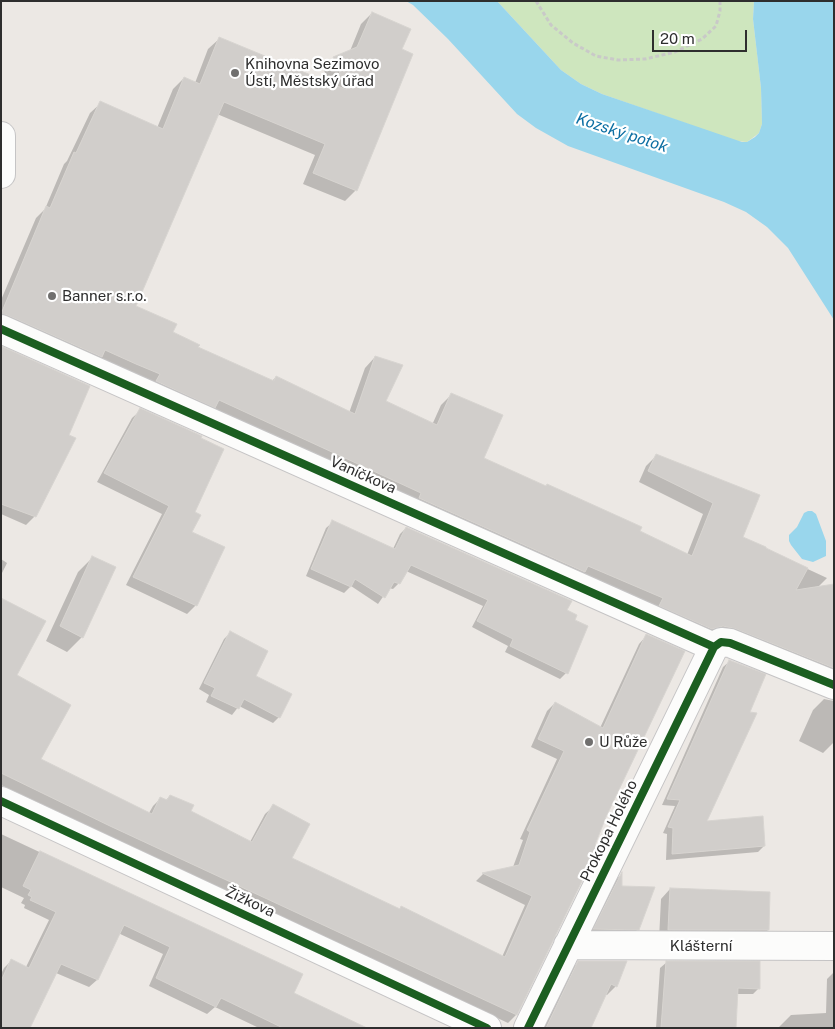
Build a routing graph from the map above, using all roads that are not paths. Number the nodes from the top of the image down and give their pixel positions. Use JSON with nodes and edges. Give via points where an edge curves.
{"nodes":[{"id":1,"x":1,"y":136,"type":"edge"},
{"id":2,"x":1,"y":174,"type":"edge"},
{"id":3,"x":1,"y":329,"type":"edge"},
{"id":4,"x":714,"y":647,"type":"junction"},
{"id":5,"x":834,"y":686,"type":"edge"},
{"id":6,"x":1,"y":801,"type":"edge"},
{"id":7,"x":568,"y":945,"type":"junction"},
{"id":8,"x":834,"y":946,"type":"edge"},
{"id":9,"x":487,"y":1028,"type":"edge"},
{"id":10,"x":528,"y":1028,"type":"edge"}],
"edges":[{"from":1,"to":2,"type":"street"},
{"from":3,"to":4,"type":"street","name":"Vaníčkova"},
{"from":4,"to":5,"type":"street","via":[[721,642],[730,642]]},
{"from":4,"to":7,"type":"street","name":"Prokopa Holého"},
{"from":6,"to":9,"type":"street","name":"Žižkova"},
{"from":7,"to":8,"type":"street","name":"Klášterní"},
{"from":7,"to":10,"type":"street","name":"Prokopa Holého"}]}
